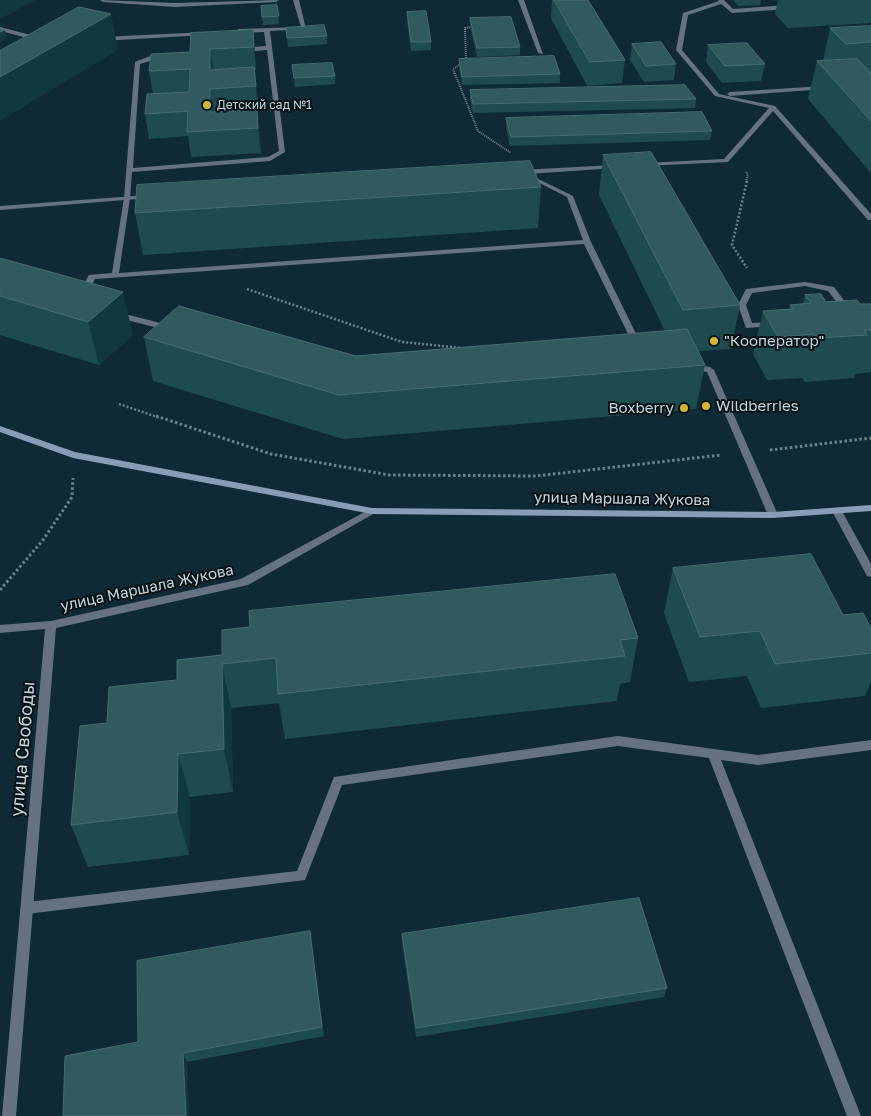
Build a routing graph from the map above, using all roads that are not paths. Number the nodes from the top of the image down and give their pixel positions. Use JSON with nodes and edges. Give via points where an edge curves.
{"nodes":[{"id":1,"x":103,"y":0,"type":"edge"},
{"id":2,"x":276,"y":0,"type":"edge"},
{"id":3,"x":296,"y":0,"type":"edge"},
{"id":4,"x":521,"y":0,"type":"edge"},
{"id":5,"x":722,"y":1,"type":"edge"},
{"id":6,"x":791,"y":7,"type":"dead end"},
{"id":7,"x":0,"y":29,"type":"edge"},
{"id":8,"x":267,"y":30,"type":"junction"},
{"id":9,"x":228,"y":32,"type":"edge"},
{"id":10,"x":209,"y":33,"type":"edge"},
{"id":11,"x":94,"y":39,"type":"edge"},
{"id":12,"x":47,"y":40,"type":"edge"},
{"id":13,"x":268,"y":48,"type":"junction"},
{"id":14,"x":239,"y":50,"type":"edge"},
{"id":15,"x":541,"y":53,"type":"dead end"},
{"id":16,"x":171,"y":55,"type":"edge"},
{"id":17,"x":832,"y":88,"type":"edge"},
{"id":18,"x":717,"y":95,"type":"junction"},
{"id":19,"x":773,"y":107,"type":"junction"},
{"id":20,"x":637,"y":166,"type":"edge"},
{"id":21,"x":618,"y":167,"type":"edge"},
{"id":22,"x":129,"y":170,"type":"junction"},
{"id":23,"x":156,"y":196,"type":"edge"},
{"id":24,"x":126,"y":198,"type":"junction"},
{"id":25,"x":0,"y":208,"type":"edge"},
{"id":26,"x":871,"y":218,"type":"edge"},
{"id":27,"x":587,"y":242,"type":"junction"},
{"id":28,"x":115,"y":276,"type":"junction"},
{"id":29,"x":76,"y":304,"type":"edge"},
{"id":30,"x":104,"y":311,"type":"edge"},
{"id":31,"x":844,"y":319,"type":"edge"},
{"id":32,"x":787,"y":323,"type":"edge"},
{"id":33,"x":180,"y":331,"type":"edge"},
{"id":34,"x":641,"y":350,"type":"edge"},
{"id":35,"x":682,"y":365,"type":"edge"},
{"id":36,"x":0,"y":429,"type":"edge"},
{"id":37,"x":871,"y":508,"type":"edge"},
{"id":38,"x":372,"y":511,"type":"junction"},
{"id":39,"x":837,"y":511,"type":"junction"},
{"id":40,"x":773,"y":516,"type":"junction"},
{"id":41,"x":871,"y":573,"type":"edge"},
{"id":42,"x":51,"y":625,"type":"junction"},
{"id":43,"x":0,"y":629,"type":"edge"},
{"id":44,"x":871,"y":745,"type":"edge"},
{"id":45,"x":713,"y":754,"type":"junction"},
{"id":46,"x":26,"y":908,"type":"junction"},
{"id":47,"x":9,"y":1116,"type":"edge"},
{"id":48,"x":854,"y":1116,"type":"edge"}],
"edges":[{"from":1,"to":2,"type":"street","via":[[175,5]]},
{"from":3,"to":8,"type":"street","via":[[304,28]]},
{"from":4,"to":15,"type":"street"},
{"from":5,"to":6,"type":"street","via":[[732,11]]},
{"from":5,"to":18,"type":"street","via":[[685,14],[679,50]]},
{"from":7,"to":12,"type":"street"},
{"from":8,"to":9,"type":"street"},
{"from":8,"to":13,"type":"street"},
{"from":10,"to":11,"type":"street"},
{"from":13,"to":14,"type":"street"},
{"from":13,"to":22,"type":"street","via":[[282,152],[270,159]]},
{"from":16,"to":22,"type":"street","via":[[152,56],[137,63]]},
{"from":17,"to":18,"type":"street"},
{"from":18,"to":19,"type":"street"},
{"from":19,"to":20,"type":"street","via":[[726,161]]},
{"from":19,"to":26,"type":"street"},
{"from":21,"to":27,"type":"street","via":[[516,173],[570,196]]},
{"from":22,"to":24,"type":"street"},
{"from":23,"to":24,"type":"street"},
{"from":24,"to":25,"type":"street"},
{"from":24,"to":28,"type":"street"},
{"from":27,"to":28,"type":"street"},
{"from":27,"to":34,"type":"street"},
{"from":28,"to":29,"type":"street","via":[[92,277]]},
{"from":30,"to":33,"type":"street"},
{"from":31,"to":32,"type":"street","via":[[853,318],[831,289],[805,284],[749,291],[742,305],[748,326]]},
{"from":35,"to":40,"type":"street","via":[[710,370]]},
{"from":36,"to":38,"type":"street","name":"улица Маршала Жукова","via":[[73,455]]},
{"from":37,"to":39,"type":"street","name":"улица Маршала Жукова"},
{"from":38,"to":40,"type":"street","name":"улица Маршала Жукова"},
{"from":38,"to":42,"type":"street","name":"улица Маршала Жукова","via":[[244,582]]},
{"from":39,"to":40,"type":"street","name":"улица Маршала Жукова"},
{"from":39,"to":41,"type":"street"},
{"from":42,"to":43,"type":"street","name":"улица Маршала Жукова"},
{"from":42,"to":46,"type":"street","name":"улица Свободы"},
{"from":44,"to":45,"type":"street","via":[[758,760]]},
{"from":45,"to":46,"type":"street","via":[[618,741],[338,781],[301,876]]},
{"from":45,"to":48,"type":"street"},
{"from":46,"to":47,"type":"street","name":"улица Свободы"}]}
